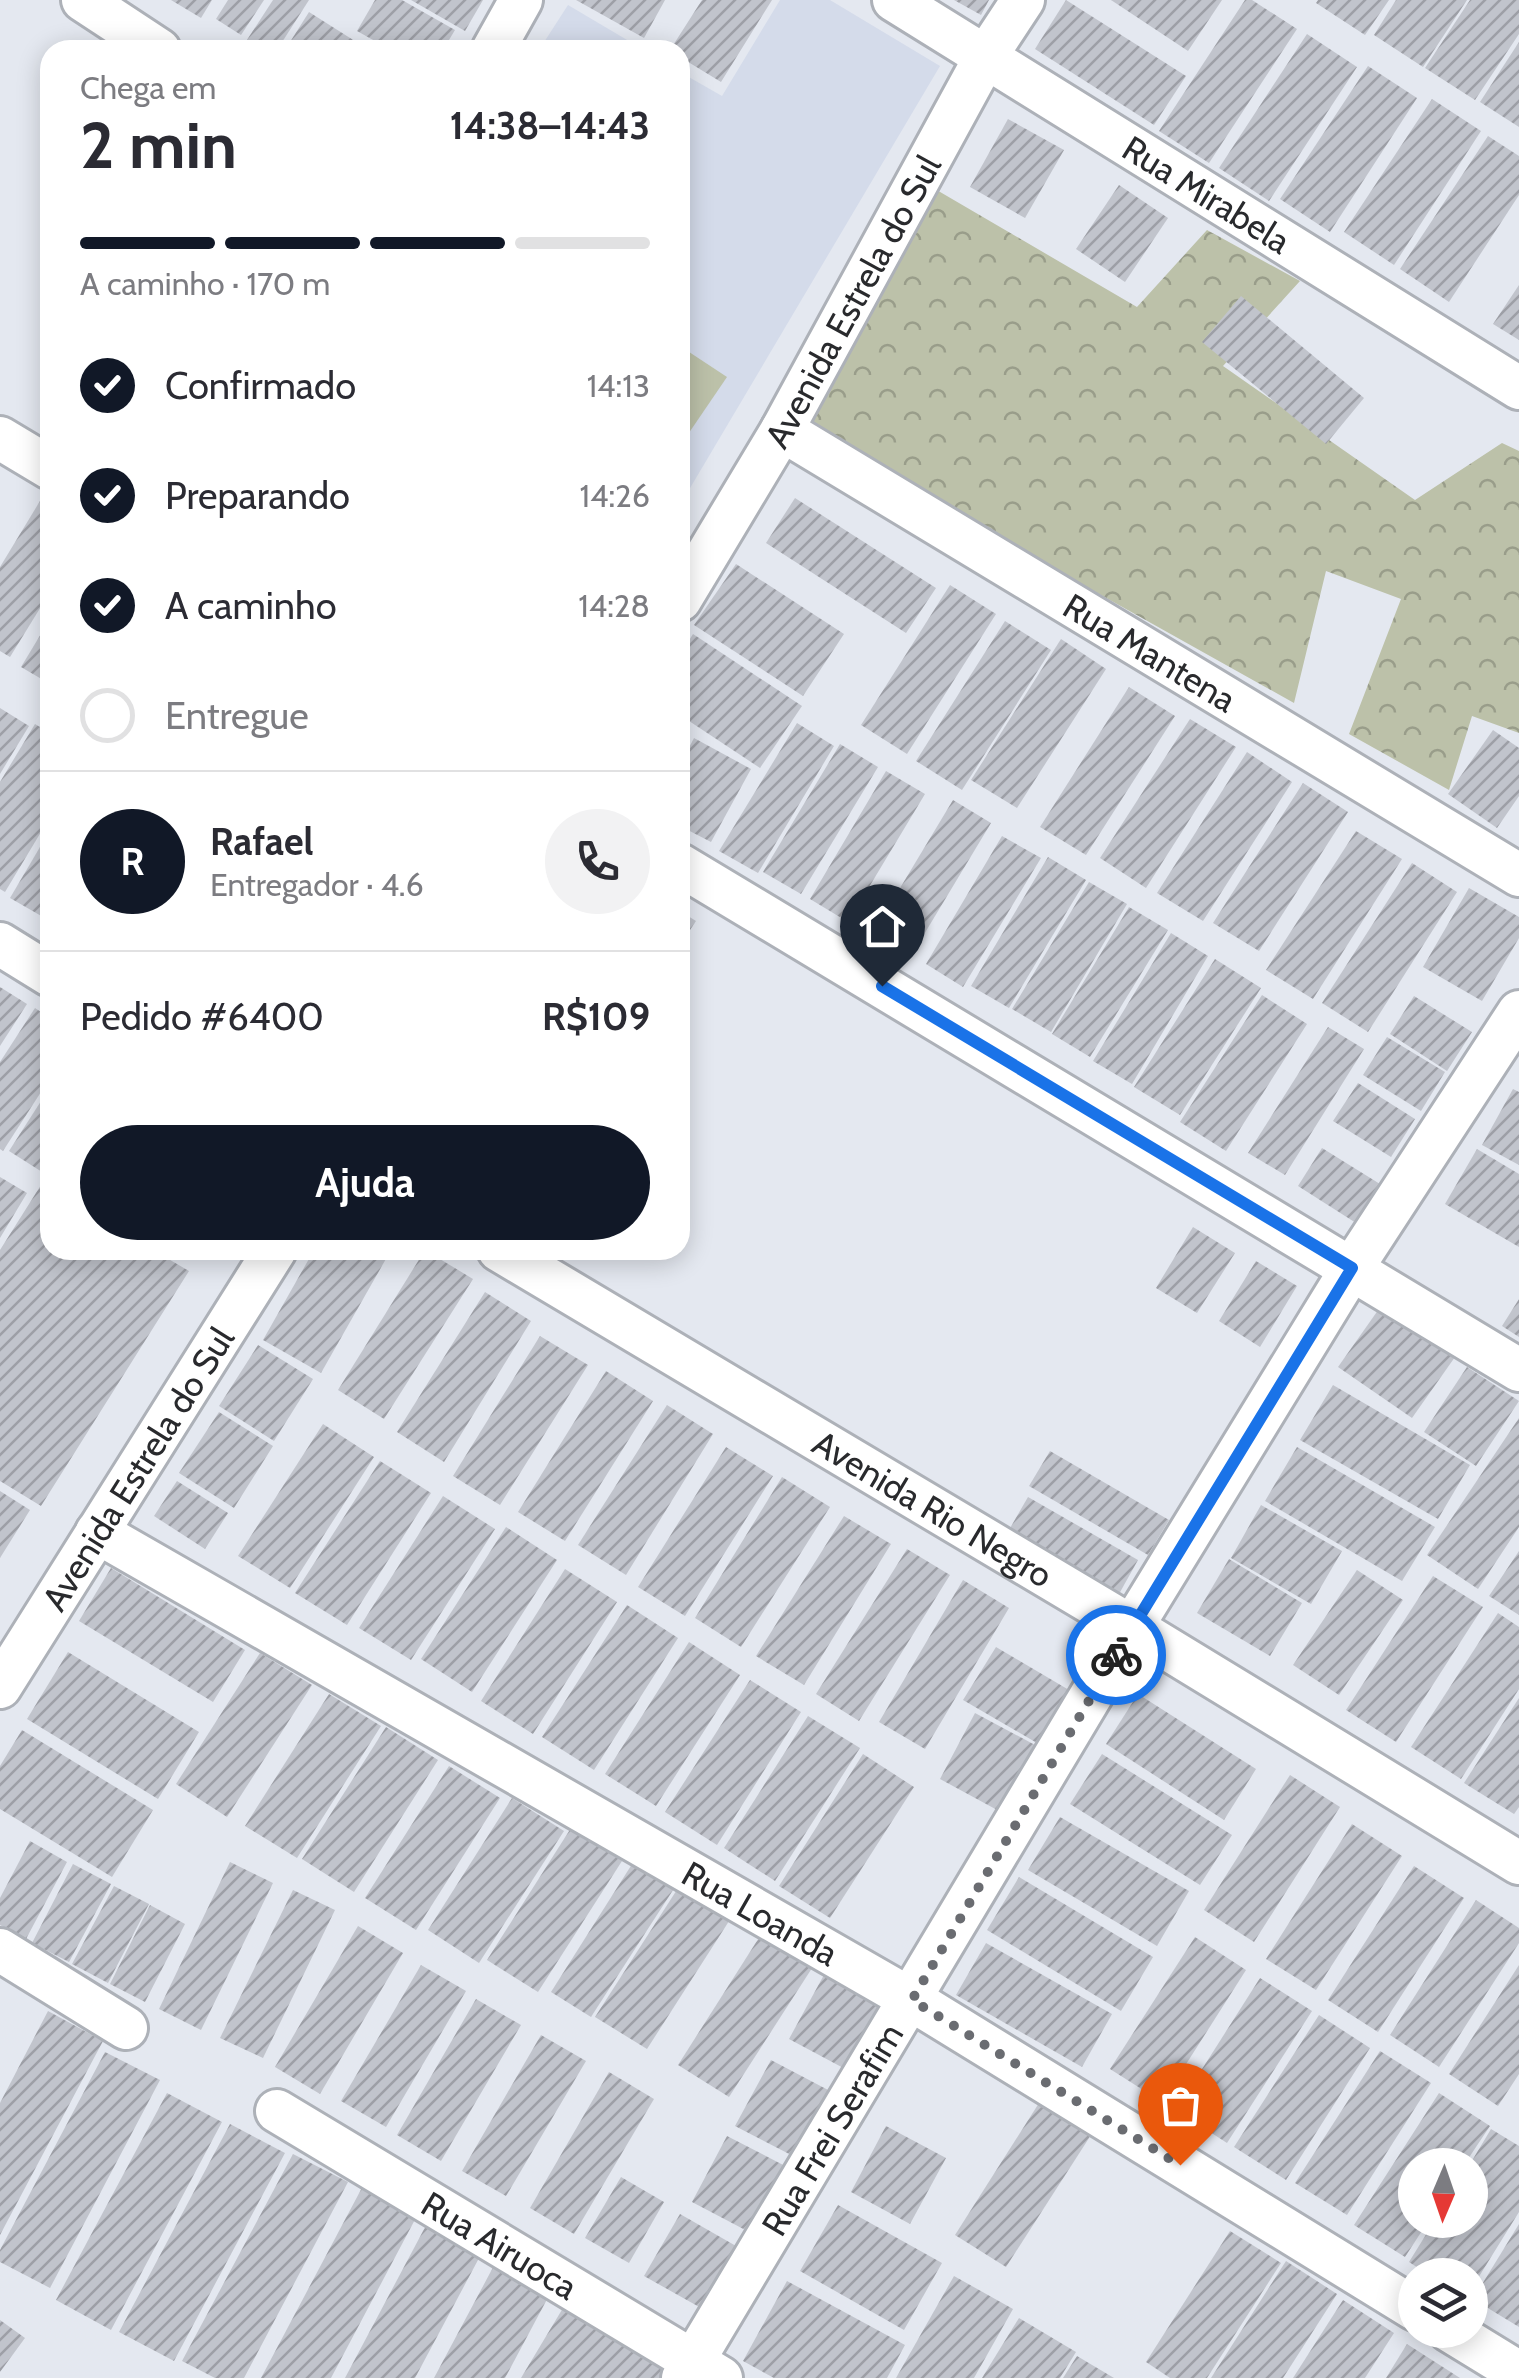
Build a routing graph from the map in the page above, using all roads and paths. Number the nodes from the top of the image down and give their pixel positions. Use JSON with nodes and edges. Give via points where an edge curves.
{"nodes":[{"id":1,"x":83,"y":0,"type":"edge"},
{"id":2,"x":522,"y":0,"type":"edge"},
{"id":3,"x":894,"y":0,"type":"edge"},
{"id":4,"x":1023,"y":0,"type":"edge"},
{"id":5,"x":144,"y":40,"type":"edge"},
{"id":6,"x":500,"y":40,"type":"edge"},
{"id":7,"x":986,"y":56,"type":"junction"},
{"id":8,"x":1519,"y":388,"type":"edge"},
{"id":9,"x":782,"y":430,"type":"junction"},
{"id":10,"x":0,"y":438,"type":"edge"},
{"id":11,"x":40,"y":462,"type":"edge"},
{"id":12,"x":690,"y":583,"type":"edge"},
{"id":13,"x":690,"y":871,"type":"edge"},
{"id":14,"x":1519,"y":875,"type":"edge"},
{"id":15,"x":0,"y":944,"type":"edge"},
{"id":16,"x":40,"y":969,"type":"edge"},
{"id":17,"x":1519,"y":1012,"type":"edge"},
{"id":18,"x":269,"y":1260,"type":"edge"},
{"id":19,"x":517,"y":1260,"type":"edge"},
{"id":20,"x":1352,"y":1268,"type":"junction"},
{"id":21,"x":1519,"y":1370,"type":"edge"},
{"id":22,"x":98,"y":1532,"type":"junction"},
{"id":23,"x":1132,"y":1627,"type":"junction"},
{"id":24,"x":0,"y":1687,"type":"edge"},
{"id":25,"x":1519,"y":1864,"type":"edge"},
{"id":26,"x":0,"y":1950,"type":"edge"},
{"id":27,"x":912,"y":2000,"type":"junction"},
{"id":28,"x":126,"y":2028,"type":"dead end"},
{"id":29,"x":278,"y":2111,"type":"dead end"},
{"id":30,"x":1398,"y":2299,"type":"edge"},
{"id":31,"x":1478,"y":2348,"type":"edge"},
{"id":32,"x":699,"y":2372,"type":"edge"},
{"id":33,"x":1519,"y":2373,"type":"edge"}],
"edges":[{"from":1,"to":5,"type":"street"},
{"from":2,"to":6,"type":"street"},
{"from":3,"to":7,"type":"street","name":"Rua Mirabela"},
{"from":4,"to":7,"type":"street","name":"Avenida Estrela do Sul"},
{"from":7,"to":8,"type":"street","name":"Rua Mirabela"},
{"from":7,"to":9,"type":"street","name":"Avenida Estrela do Sul"},
{"from":9,"to":12,"type":"street","name":"Avenida Estrela do Sul"},
{"from":9,"to":14,"type":"street","name":"Rua Mantena"},
{"from":10,"to":11,"type":"street"},
{"from":13,"to":20,"type":"street"},
{"from":15,"to":16,"type":"street"},
{"from":17,"to":20,"type":"street","name":"Rua Frei Serafim"},
{"from":18,"to":22,"type":"street","name":"Avenida Estrela do Sul"},
{"from":19,"to":23,"type":"street","name":"Avenida Rio Negro"},
{"from":20,"to":21,"type":"street"},
{"from":20,"to":23,"type":"street","name":"Rua Frei Serafim"},
{"from":22,"to":24,"type":"street","name":"Avenida Estrela do Sul"},
{"from":22,"to":27,"type":"street","name":"Rua Loanda"},
{"from":23,"to":25,"type":"street","name":"Avenida Rio Negro"},
{"from":23,"to":27,"type":"street","name":"Rua Frei Serafim"},
{"from":26,"to":28,"type":"street"},
{"from":27,"to":30,"type":"street","name":"Rua Loanda"},
{"from":27,"to":32,"type":"street","name":"Rua Frei Serafim"},
{"from":29,"to":32,"type":"street","name":"Rua Airuoca"},
{"from":31,"to":33,"type":"street"}]}
